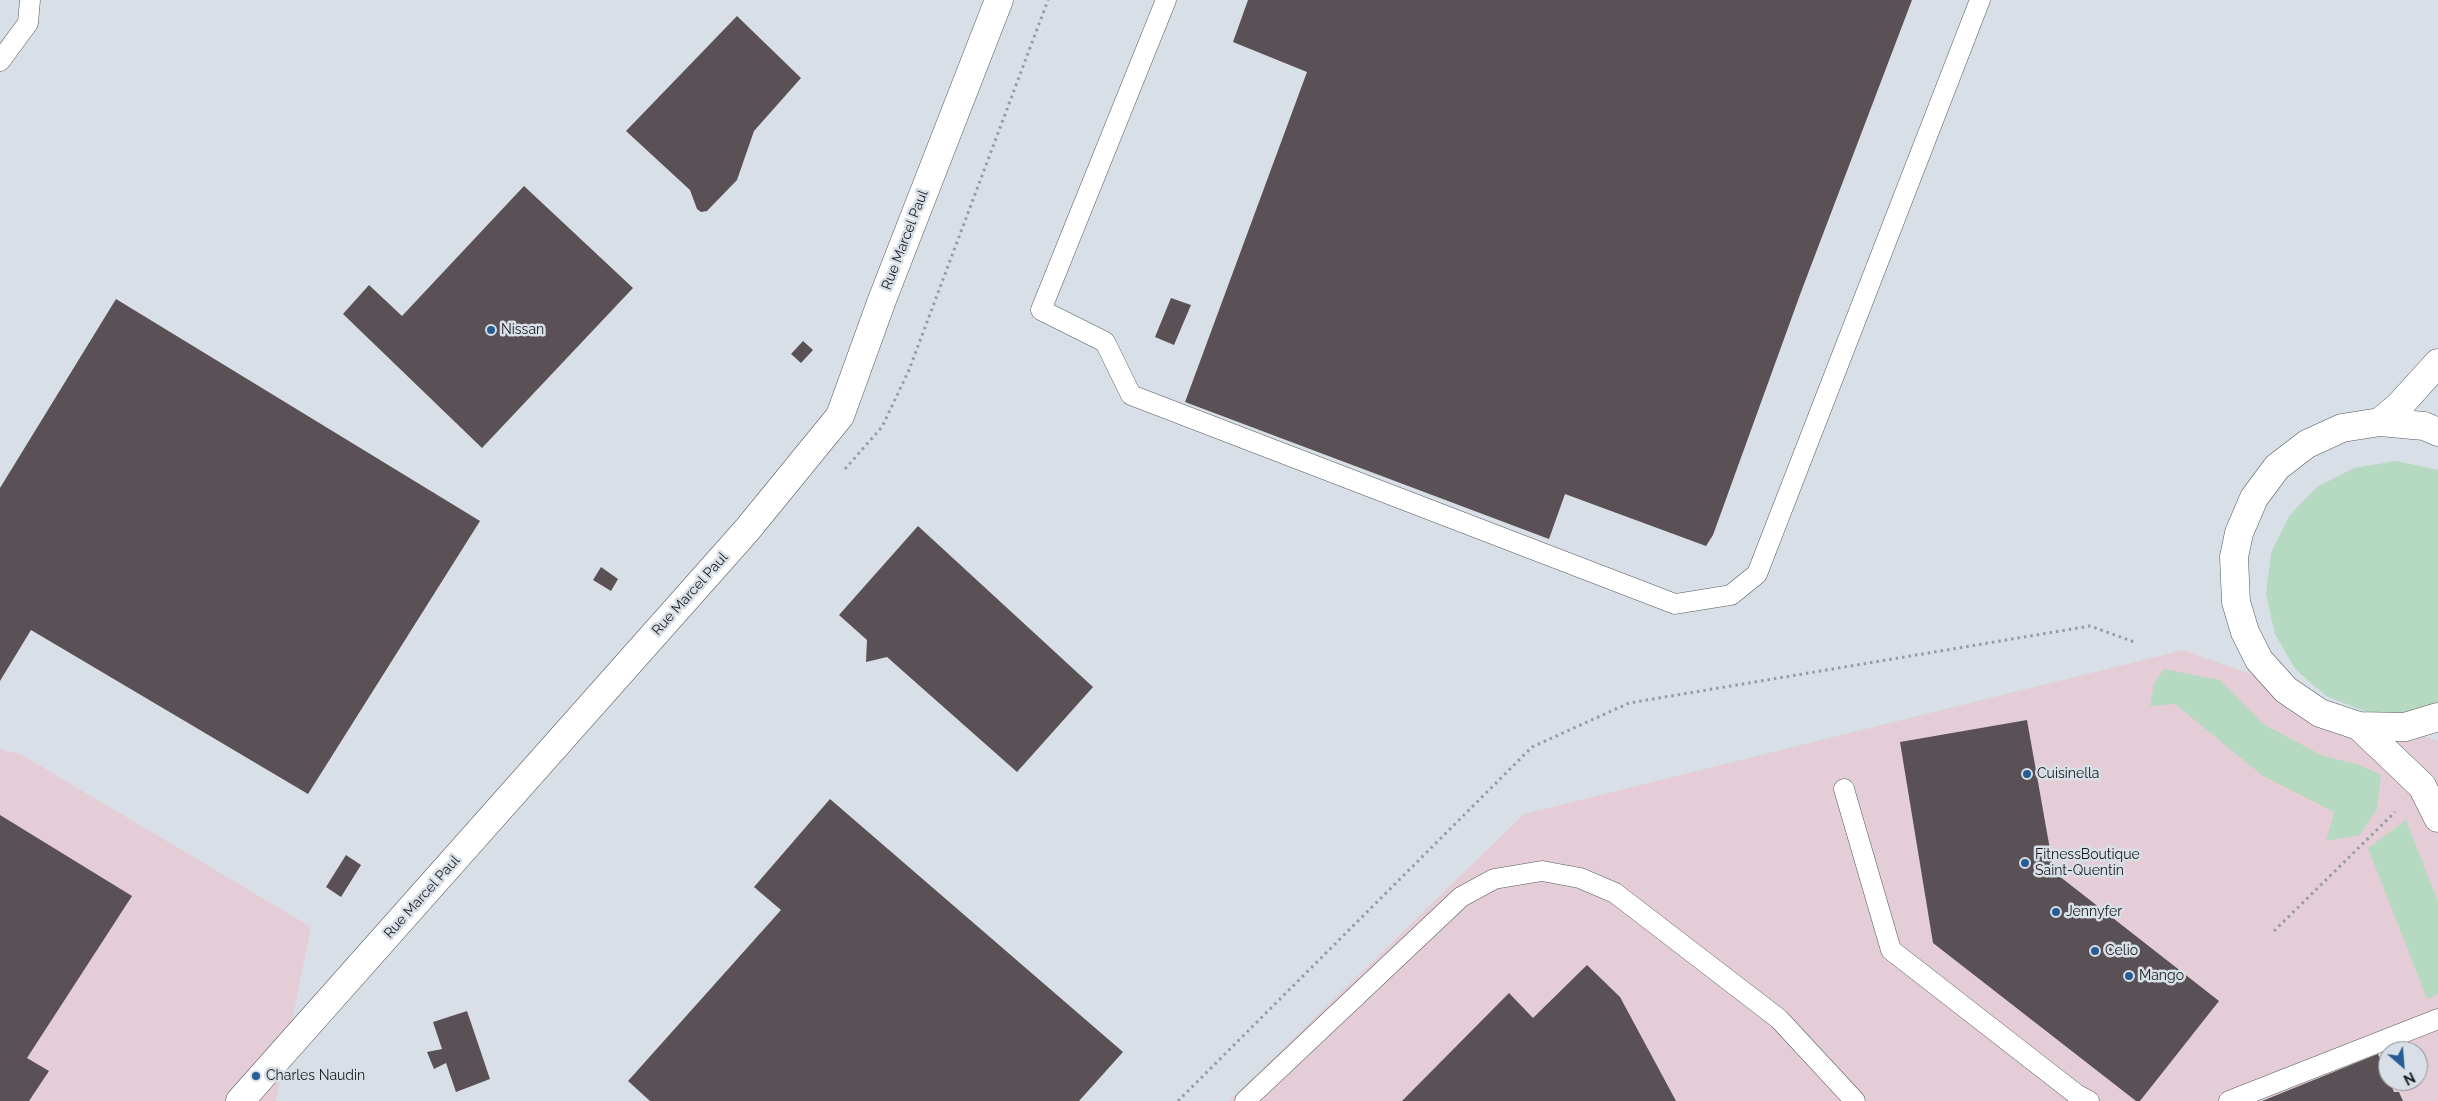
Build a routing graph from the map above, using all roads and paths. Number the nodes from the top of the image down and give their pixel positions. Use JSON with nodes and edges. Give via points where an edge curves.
{"nodes":[{"id":1,"x":30,"y":0,"type":"edge"},
{"id":2,"x":1000,"y":0,"type":"edge"},
{"id":3,"x":1048,"y":0,"type":"edge"},
{"id":4,"x":1166,"y":0,"type":"edge"},
{"id":5,"x":1980,"y":0,"type":"edge"},
{"id":6,"x":0,"y":61,"type":"edge"},
{"id":7,"x":2438,"y":363,"type":"edge"},
{"id":8,"x":2380,"y":422,"type":"junction"},
{"id":9,"x":882,"y":427,"type":"dead end"},
{"id":10,"x":2438,"y":432,"type":"edge"},
{"id":11,"x":2137,"y":642,"type":"dead end"},
{"id":12,"x":2438,"y":718,"type":"edge"},
{"id":13,"x":2359,"y":726,"type":"junction"},
{"id":14,"x":2422,"y":786,"type":"junction"},
{"id":15,"x":1844,"y":789,"type":"dead end"},
{"id":16,"x":2438,"y":818,"type":"edge"},
{"id":17,"x":2274,"y":931,"type":"dead end"},
{"id":18,"x":2438,"y":1019,"type":"edge"},
{"id":19,"x":240,"y":1101,"type":"edge"},
{"id":20,"x":1178,"y":1101,"type":"edge"},
{"id":21,"x":1245,"y":1101,"type":"edge"},
{"id":22,"x":1855,"y":1101,"type":"edge"},
{"id":23,"x":2089,"y":1101,"type":"edge"},
{"id":24,"x":2229,"y":1101,"type":"edge"}],
"edges":[{"from":1,"to":6,"type":"lane","via":[[28,23]]},
{"from":2,"to":19,"type":"street","name":"Rue Marcel Paul","via":[[840,416],[747,530]]},
{"from":3,"to":9,"type":"path","via":[[910,370]]},
{"from":4,"to":5,"type":"lane","via":[[1041,310],[1105,342],[1132,395],[1676,604],[1731,595],[1757,574]]},
{"from":7,"to":8,"type":"street"},
{"from":8,"to":10,"type":"street","via":[[2424,426]]},
{"from":8,"to":13,"type":"street","via":[[2342,428],[2307,444],[2277,467],[2254,498],[2239,533],[2234,557],[2236,602],[2245,632],[2260,660],[2286,690],[2320,713]]},
{"from":11,"to":20,"type":"path","via":[[2090,626],[1628,702],[1532,747]]},
{"from":12,"to":13,"type":"street","via":[[2405,727]]},
{"from":13,"to":14,"type":"street"},
{"from":14,"to":16,"type":"street"},
{"from":14,"to":17,"type":"path"},
{"from":15,"to":23,"type":"lane","via":[[1892,950]]},
{"from":18,"to":24,"type":"lane"},
{"from":21,"to":22,"type":"lane","via":[[1461,897],[1494,879],[1542,871],[1580,878],[1615,893],[1779,1019]]}]}
